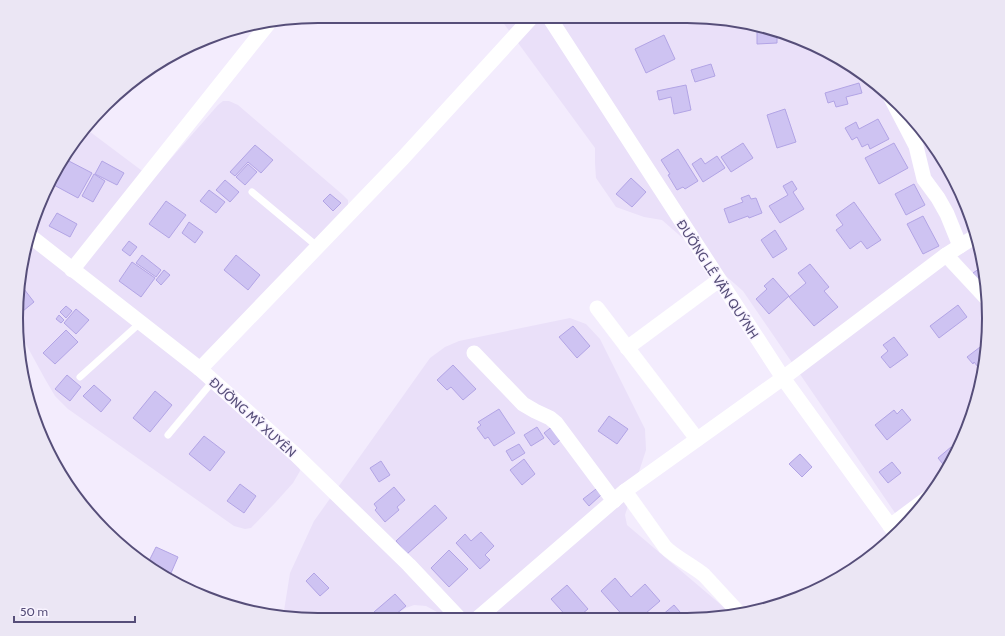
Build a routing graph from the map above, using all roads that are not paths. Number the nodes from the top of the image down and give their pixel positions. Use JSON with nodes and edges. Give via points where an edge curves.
{"nodes":[{"id":1,"x":527,"y":23,"type":"edge"},
{"id":2,"x":553,"y":23,"type":"edge"},
{"id":3,"x":265,"y":28,"type":"edge"},
{"id":4,"x":898,"y":111,"type":"edge"},
{"id":5,"x":252,"y":192,"type":"dead end"},
{"id":6,"x":34,"y":239,"type":"edge"},
{"id":7,"x":971,"y":239,"type":"edge"},
{"id":8,"x":960,"y":246,"type":"junction"},
{"id":9,"x":318,"y":247,"type":"junction"},
{"id":10,"x":946,"y":255,"type":"junction"},
{"id":11,"x":72,"y":270,"type":"junction"},
{"id":12,"x":719,"y":280,"type":"junction"},
{"id":13,"x":980,"y":292,"type":"edge"},
{"id":14,"x":597,"y":308,"type":"dead end"},
{"id":15,"x":140,"y":323,"type":"junction"},
{"id":16,"x":627,"y":348,"type":"junction"},
{"id":17,"x":474,"y":353,"type":"dead end"},
{"id":18,"x":200,"y":369,"type":"junction"},
{"id":19,"x":80,"y":377,"type":"dead end"},
{"id":20,"x":783,"y":378,"type":"junction"},
{"id":21,"x":213,"y":381,"type":"junction"},
{"id":22,"x":168,"y":435,"type":"dead end"},
{"id":23,"x":697,"y":439,"type":"junction"},
{"id":24,"x":620,"y":496,"type":"junction"},
{"id":25,"x":893,"y":530,"type":"edge"},
{"id":26,"x":735,"y":609,"type":"edge"},
{"id":27,"x":454,"y":613,"type":"edge"},
{"id":28,"x":484,"y":613,"type":"edge"}],
"edges":[{"from":1,"to":9,"type":"street"},
{"from":2,"to":12,"type":"street","name":"ĐƯỜNG LÊ VĂN QUÝNH"},
{"from":3,"to":11,"type":"street"},
{"from":4,"to":8,"type":"street","via":[[916,146],[924,179],[947,214]]},
{"from":5,"to":9,"type":"lane"},
{"from":6,"to":11,"type":"street","name":"ĐƯỜNG MỸ XUYÊN"},
{"from":7,"to":8,"type":"street"},
{"from":8,"to":10,"type":"street"},
{"from":9,"to":18,"type":"street"},
{"from":10,"to":13,"type":"street"},
{"from":10,"to":20,"type":"street"},
{"from":11,"to":15,"type":"street","name":"ĐƯỜNG MỸ XUYÊN"},
{"from":12,"to":16,"type":"street"},
{"from":12,"to":20,"type":"street","name":"ĐƯỜNG LÊ VĂN QUÝNH"},
{"from":14,"to":16,"type":"street"},
{"from":15,"to":18,"type":"street","name":"ĐƯỜNG MỸ XUYÊN"},
{"from":15,"to":19,"type":"lane"},
{"from":16,"to":23,"type":"street"},
{"from":17,"to":24,"type":"street","via":[[523,404],[556,423]]},
{"from":18,"to":21,"type":"street","name":"ĐƯỜNG MỸ XUYÊN"},
{"from":20,"to":23,"type":"street"},
{"from":20,"to":25,"type":"street","name":"ĐƯỜNG LÊ VĂN QUÝNH"},
{"from":21,"to":22,"type":"lane"},
{"from":21,"to":27,"type":"street","name":"ĐƯỜNG MỸ XUYÊN","via":[[327,484]]},
{"from":23,"to":24,"type":"street"},
{"from":24,"to":26,"type":"street","via":[[665,547],[704,575]]},
{"from":24,"to":28,"type":"street"}]}
